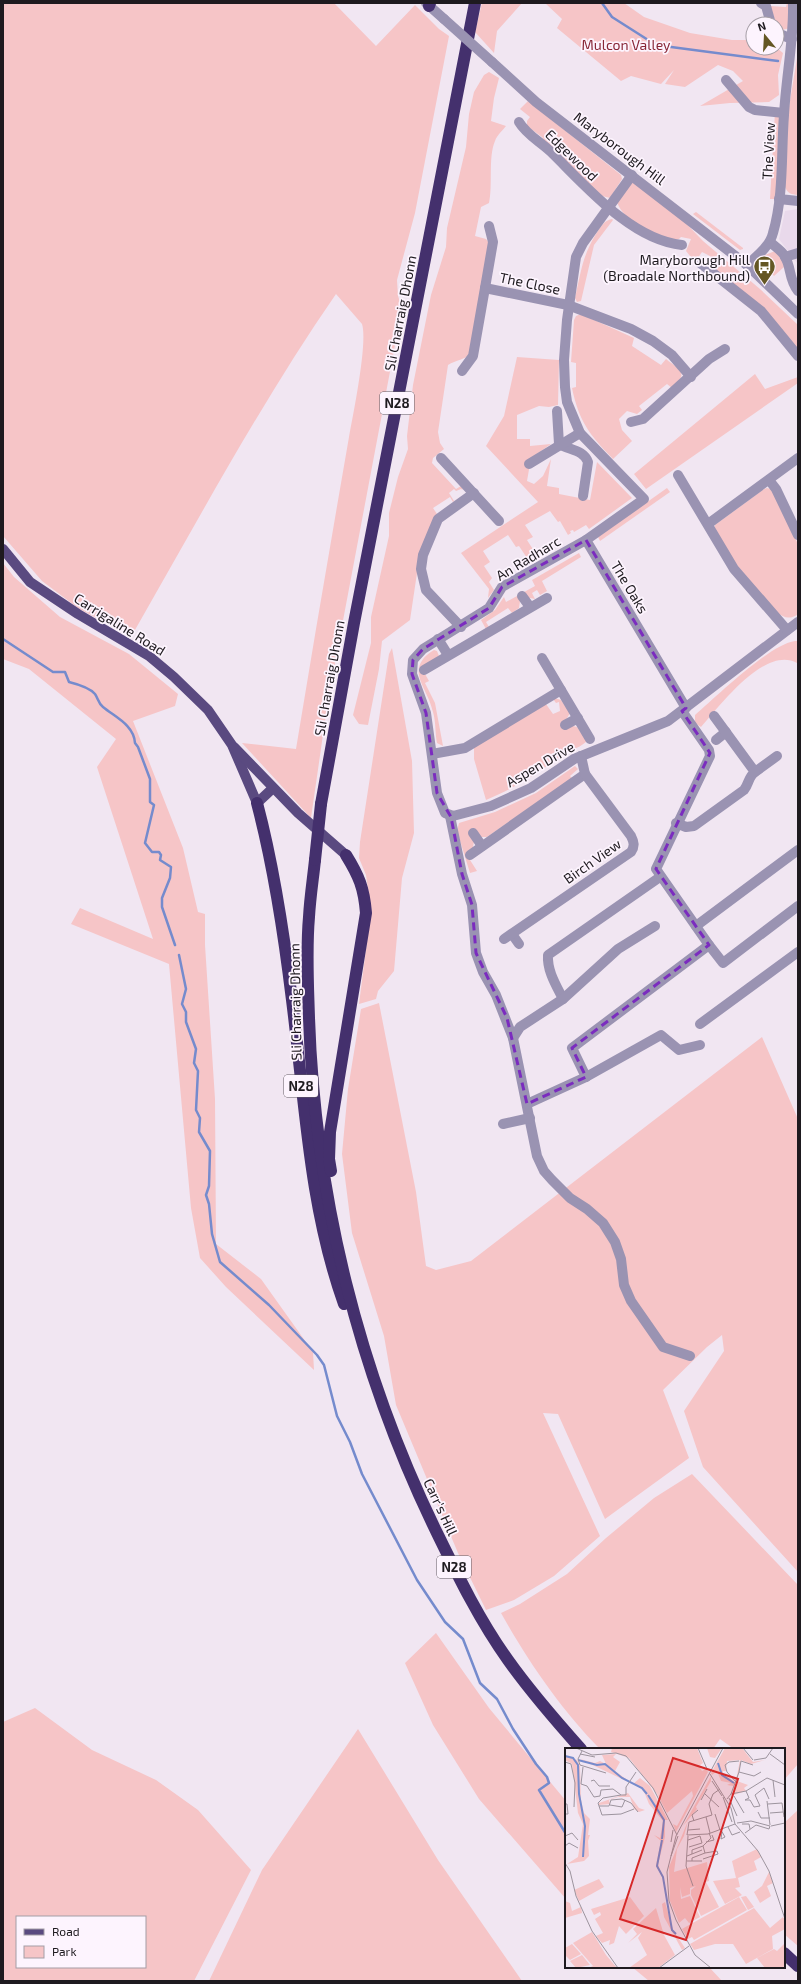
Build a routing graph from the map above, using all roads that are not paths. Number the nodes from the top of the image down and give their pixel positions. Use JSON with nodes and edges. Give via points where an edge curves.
{"nodes":[{"id":1,"x":475,"y":3,"type":"edge"},
{"id":2,"x":761,"y":3,"type":"edge"},
{"id":3,"x":793,"y":3,"type":"edge"},
{"id":4,"x":428,"y":4,"type":"edge"},
{"id":5,"x":769,"y":16,"type":"edge"},
{"id":6,"x":796,"y":27,"type":"edge"},
{"id":7,"x":785,"y":36,"type":"edge"},
{"id":8,"x":792,"y":39,"type":"junction"},
{"id":9,"x":726,"y":80,"type":"dead end"},
{"id":10,"x":784,"y":113,"type":"junction"},
{"id":11,"x":518,"y":122,"type":"dead end"},
{"id":12,"x":632,"y":175,"type":"junction"},
{"id":13,"x":779,"y":195,"type":"junction"},
{"id":14,"x":798,"y":201,"type":"edge"},
{"id":15,"x":608,"y":206,"type":"junction"},
{"id":16,"x":489,"y":226,"type":"dead end"},
{"id":17,"x":770,"y":242,"type":"junction"},
{"id":18,"x":682,"y":245,"type":"dead end"},
{"id":19,"x":798,"y":253,"type":"edge"},
{"id":20,"x":785,"y":257,"type":"junction"},
{"id":21,"x":698,"y":262,"type":"dead end"},
{"id":22,"x":747,"y":265,"type":"junction"},
{"id":23,"x":486,"y":288,"type":"junction"},
{"id":24,"x":798,"y":291,"type":"edge"},
{"id":25,"x":568,"y":305,"type":"junction"},
{"id":26,"x":798,"y":314,"type":"edge"},
{"id":27,"x":725,"y":349,"type":"dead end"},
{"id":28,"x":798,"y":356,"type":"edge"},
{"id":29,"x":462,"y":371,"type":"dead end"},
{"id":30,"x":691,"y":377,"type":"junction"},
{"id":31,"x":558,"y":411,"type":"dead end"},
{"id":32,"x":631,"y":422,"type":"dead end"},
{"id":33,"x":580,"y":433,"type":"junction"},
{"id":34,"x":559,"y":444,"type":"junction"},
{"id":35,"x":441,"y":458,"type":"dead end"},
{"id":36,"x":798,"y":458,"type":"edge"},
{"id":37,"x":529,"y":464,"type":"dead end"},
{"id":38,"x":678,"y":475,"type":"dead end"},
{"id":39,"x":769,"y":480,"type":"junction"},
{"id":40,"x":474,"y":493,"type":"junction"},
{"id":41,"x":583,"y":496,"type":"dead end"},
{"id":42,"x":498,"y":522,"type":"dead end"},
{"id":43,"x":708,"y":524,"type":"junction"},
{"id":44,"x":798,"y":535,"type":"edge"},
{"id":45,"x":586,"y":540,"type":"junction"},
{"id":46,"x":3,"y":549,"type":"edge"},
{"id":47,"x":522,"y":596,"type":"dead end"},
{"id":48,"x":547,"y":598,"type":"dead end"},
{"id":49,"x":530,"y":607,"type":"junction"},
{"id":50,"x":797,"y":623,"type":"edge"},
{"id":51,"x":461,"y":627,"type":"junction"},
{"id":52,"x":787,"y":630,"type":"junction"},
{"id":53,"x":438,"y":639,"type":"junction"},
{"id":54,"x":448,"y":656,"type":"junction"},
{"id":55,"x":542,"y":658,"type":"dead end"},
{"id":56,"x":424,"y":670,"type":"dead end"},
{"id":57,"x":561,"y":690,"type":"junction"},
{"id":58,"x":684,"y":710,"type":"junction"},
{"id":59,"x":714,"y":716,"type":"dead end"},
{"id":60,"x":578,"y":718,"type":"junction"},
{"id":61,"x":565,"y":725,"type":"dead end"},
{"id":62,"x":726,"y":732,"type":"junction"},
{"id":63,"x":590,"y":739,"type":"dead end"},
{"id":64,"x":716,"y":740,"type":"dead end"},
{"id":65,"x":232,"y":745,"type":"junction"},
{"id":66,"x":432,"y":754,"type":"junction"},
{"id":67,"x":581,"y":756,"type":"junction"},
{"id":68,"x":777,"y":756,"type":"dead end"},
{"id":69,"x":755,"y":772,"type":"junction"},
{"id":70,"x":585,"y":774,"type":"junction"},
{"id":71,"x":272,"y":789,"type":"junction"},
{"id":72,"x":257,"y":803,"type":"junction"},
{"id":73,"x":450,"y":816,"type":"junction"},
{"id":74,"x":676,"y":823,"type":"junction"},
{"id":75,"x":473,"y":833,"type":"dead end"},
{"id":76,"x":482,"y":846,"type":"junction"},
{"id":77,"x":798,"y":850,"type":"edge"},
{"id":78,"x":470,"y":854,"type":"dead end"},
{"id":79,"x":346,"y":855,"type":"joint"},
{"id":80,"x":660,"y":877,"type":"junction"},
{"id":81,"x":798,"y":906,"type":"edge"},
{"id":82,"x":655,"y":926,"type":"dead end"},
{"id":83,"x":696,"y":926,"type":"junction"},
{"id":84,"x":519,"y":944,"type":"dead end"},
{"id":85,"x":709,"y":945,"type":"junction"},
{"id":86,"x":798,"y":952,"type":"edge"},
{"id":87,"x":563,"y":999,"type":"junction"},
{"id":88,"x":700,"y":1024,"type":"dead end"},
{"id":89,"x":513,"y":1038,"type":"junction"},
{"id":90,"x":700,"y":1045,"type":"dead end"},
{"id":91,"x":586,"y":1077,"type":"junction"},
{"id":92,"x":527,"y":1104,"type":"junction"},
{"id":93,"x":530,"y":1118,"type":"junction"},
{"id":94,"x":503,"y":1124,"type":"dead end"},
{"id":95,"x":690,"y":1356,"type":"dead end"},
{"id":96,"x":368,"y":1362,"type":"junction"},
{"id":97,"x":580,"y":1748,"type":"edge"},
{"id":98,"x":785,"y":1954,"type":"edge"},
{"id":99,"x":798,"y":1966,"type":"edge"}],
"edges":[{"from":1,"to":96,"type":"highway","name":"Sli Charraig Dhonn","number":"N28","bridge":true,"via":[[321,804],[308,919],[314,1099],[322,1161],[337,1247]]},
{"from":2,"to":5,"type":"street","via":[[766,6]]},
{"from":3,"to":6,"type":"street","name":"The View"},
{"from":4,"to":12,"type":"street","name":"Maryborough Hill","bridge":true,"via":[[536,102]]},
{"from":6,"to":8,"type":"street","name":"The View"},
{"from":7,"to":8,"type":"street"},
{"from":8,"to":10,"type":"street","name":"The View"},
{"from":9,"to":10,"type":"street","name":"The View","via":[[749,107]]},
{"from":10,"to":13,"type":"street","name":"The View"},
{"from":11,"to":15,"type":"street","name":"Edgewood"},
{"from":12,"to":15,"type":"street"},
{"from":12,"to":22,"type":"street","name":"Maryborough Hill"},
{"from":13,"to":14,"type":"street"},
{"from":13,"to":17,"type":"street","name":"The View","via":[[774,233]]},
{"from":15,"to":18,"type":"street","name":"Edgewood","via":[[640,230],[668,244]]},
{"from":15,"to":25,"type":"street","via":[[583,242],[576,257]]},
{"from":16,"to":23,"type":"street","name":"The Close","via":[[493,242]]},
{"from":17,"to":20,"type":"street"},
{"from":17,"to":22,"type":"street"},
{"from":19,"to":20,"type":"street"},
{"from":20,"to":24,"type":"street","via":[[792,284]]},
{"from":21,"to":28,"type":"street","via":[[761,311]]},
{"from":22,"to":26,"type":"street","name":"Maryborough Hill"},
{"from":23,"to":25,"type":"street","name":"The Close"},
{"from":23,"to":29,"type":"street","name":"The Close","via":[[473,356]]},
{"from":25,"to":30,"type":"street","name":"The Close","via":[[631,329],[653,341],[672,355]]},
{"from":25,"to":33,"type":"street","via":[[565,387],[567,402]]},
{"from":27,"to":30,"type":"street","via":[[709,359]]},
{"from":30,"to":32,"type":"street","via":[[643,419]]},
{"from":31,"to":34,"type":"street"},
{"from":33,"to":34,"type":"street"},
{"from":33,"to":45,"type":"street","via":[[644,499]]},
{"from":34,"to":37,"type":"street"},
{"from":34,"to":41,"type":"street","via":[[583,453],[588,462]]},
{"from":35,"to":40,"type":"street"},
{"from":36,"to":39,"type":"street"},
{"from":38,"to":43,"type":"street"},
{"from":39,"to":43,"type":"street"},
{"from":39,"to":44,"type":"street"},
{"from":40,"to":42,"type":"street"},
{"from":40,"to":51,"type":"street","via":[[438,520],[423,555],[421,569],[426,590]]},
{"from":43,"to":52,"type":"street","via":[[734,569]]},
{"from":45,"to":51,"type":"street","name":"An Radharc","via":[[502,588],[489,608]]},
{"from":45,"to":58,"type":"street","name":"The Oaks"},
{"from":46,"to":65,"type":"main road","name":"Carrigaline Road","via":[[30,582],[149,656],[174,677],[208,710]]},
{"from":47,"to":49,"type":"street"},
{"from":48,"to":49,"type":"street"},
{"from":49,"to":54,"type":"street"},
{"from":50,"to":52,"type":"street","name":"Aspen Drive"},
{"from":51,"to":53,"type":"street"},
{"from":52,"to":58,"type":"street","name":"Aspen Drive"},
{"from":53,"to":54,"type":"street"},
{"from":53,"to":66,"type":"street","via":[[418,653],[411,669],[426,713]]},
{"from":54,"to":56,"type":"street"},
{"from":55,"to":57,"type":"street","name":"Aspen Drive"},
{"from":57,"to":60,"type":"street","name":"Aspen Drive"},
{"from":57,"to":66,"type":"street","via":[[465,748]]},
{"from":58,"to":67,"type":"street","name":"Aspen Drive","via":[[653,728]]},
{"from":58,"to":74,"type":"street","name":"The Oaks","via":[[709,750],[710,756]]},
{"from":59,"to":62,"type":"street"},
{"from":60,"to":61,"type":"street","name":"Aspen Drive"},
{"from":60,"to":63,"type":"street","name":"Aspen Drive"},
{"from":62,"to":64,"type":"street"},
{"from":62,"to":69,"type":"street"},
{"from":65,"to":71,"type":"main road","name":"Carrigaline Road"},
{"from":65,"to":72,"type":"main road","name":"Carrigaline Road"},
{"from":66,"to":73,"type":"street","via":[[437,793],[444,813]]},
{"from":67,"to":70,"type":"street","name":"Birch View"},
{"from":67,"to":73,"type":"street","name":"Aspen Drive","via":[[525,791],[491,806]]},
{"from":68,"to":69,"type":"street"},
{"from":69,"to":74,"type":"street","via":[[750,776],[744,790],[694,826],[686,827]]},
{"from":70,"to":76,"type":"street"},
{"from":70,"to":84,"type":"street","name":"Birch View","via":[[631,836],[633,848],[631,852],[508,936]]},
{"from":71,"to":72,"type":"main road"},
{"from":71,"to":79,"type":"main road","name":"Carrigaline Road"},
{"from":72,"to":96,"type":"highway","number":"N28","via":[[268,846],[278,907],[292,1000],[308,1146],[320,1213],[338,1288],[354,1333]]},
{"from":73,"to":89,"type":"street","via":[[462,874],[472,904],[476,953],[483,972],[502,1006]]},
{"from":74,"to":80,"type":"street","via":[[656,865],[656,872]]},
{"from":75,"to":76,"type":"street"},
{"from":76,"to":78,"type":"street"},
{"from":77,"to":83,"type":"street"},
{"from":79,"to":96,"type":"highway","number":"N28","via":[[357,873],[364,892],[366,913],[335,1097],[329,1159],[342,1232],[366,1336]]},
{"from":80,"to":83,"type":"street"},
{"from":80,"to":87,"type":"street","via":[[548,955],[551,976]]},
{"from":81,"to":85,"type":"street","via":[[723,963]]},
{"from":82,"to":87,"type":"street","via":[[618,949]]},
{"from":83,"to":85,"type":"street"},
{"from":85,"to":91,"type":"street","via":[[572,1048]]},
{"from":86,"to":88,"type":"street"},
{"from":87,"to":89,"type":"street","via":[[520,1026]]},
{"from":89,"to":92,"type":"street"},
{"from":90,"to":91,"type":"street","via":[[679,1050],[661,1035]]},
{"from":91,"to":92,"type":"street"},
{"from":92,"to":93,"type":"street"},
{"from":93,"to":94,"type":"street"},
{"from":93,"to":95,"type":"street","via":[[544,1171],[570,1198],[603,1222],[615,1242],[621,1259],[624,1285],[631,1301],[663,1347]]},
{"from":96,"to":97,"type":"highway","name":"Carr's Hill","number":"N28","via":[[392,1433],[422,1503],[474,1608],[509,1661]]},
{"from":98,"to":99,"type":"highway"}]}
